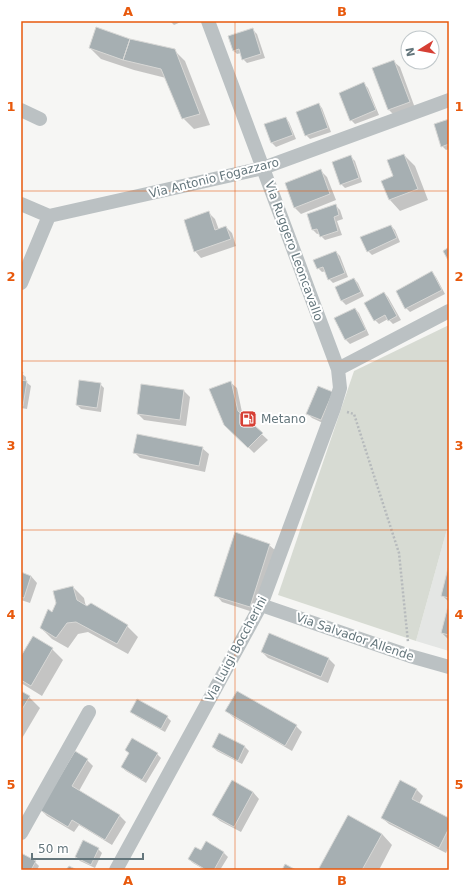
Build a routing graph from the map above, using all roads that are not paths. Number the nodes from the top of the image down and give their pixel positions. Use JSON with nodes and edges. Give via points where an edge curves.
{"nodes":[{"id":1,"x":208,"y":21,"type":"edge"},
{"id":2,"x":449,"y":100,"type":"edge"},
{"id":3,"x":21,"y":110,"type":"edge"},
{"id":4,"x":40,"y":119,"type":"dead end"},
{"id":5,"x":263,"y":168,"type":"junction"},
{"id":6,"x":21,"y":204,"type":"edge"},
{"id":7,"x":49,"y":216,"type":"junction"},
{"id":8,"x":21,"y":283,"type":"edge"},
{"id":9,"x":449,"y":312,"type":"edge"},
{"id":10,"x":338,"y":369,"type":"junction"},
{"id":11,"x":261,"y":606,"type":"junction"},
{"id":12,"x":449,"y":667,"type":"edge"},
{"id":13,"x":89,"y":712,"type":"dead end"},
{"id":14,"x":21,"y":833,"type":"edge"},
{"id":15,"x":116,"y":870,"type":"edge"}],
"edges":[{"from":1,"to":5,"type":"street","name":"Via Ruggero Leoncavallo"},
{"from":2,"to":5,"type":"street","name":"Via Antonio Fogazzaro"},
{"from":3,"to":4,"type":"street"},
{"from":5,"to":7,"type":"street","name":"Via Antonio Fogazzaro"},
{"from":5,"to":10,"type":"street","name":"Via Ruggero Leoncavallo"},
{"from":6,"to":7,"type":"street"},
{"from":7,"to":8,"type":"street"},
{"from":9,"to":10,"type":"street"},
{"from":10,"to":11,"type":"street","name":"Via Luigi Boccherini","via":[[340,388],[334,408]]},
{"from":11,"to":12,"type":"street","name":"Via Salvador Allende"},
{"from":11,"to":15,"type":"street","name":"Via Luigi Boccherini"},
{"from":13,"to":14,"type":"street"}]}
